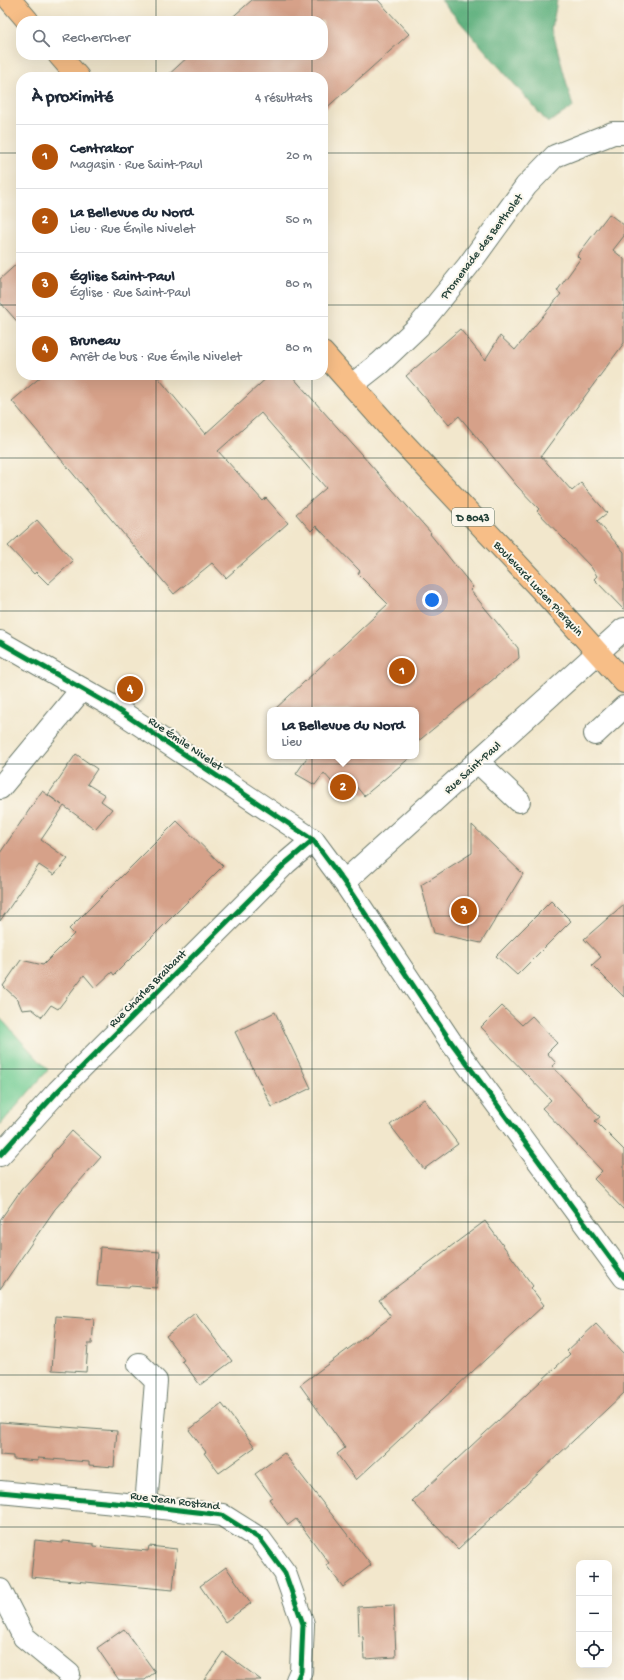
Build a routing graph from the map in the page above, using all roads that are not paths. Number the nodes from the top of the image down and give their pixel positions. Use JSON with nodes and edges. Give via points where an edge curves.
{"nodes":[{"id":1,"x":10,"y":0,"type":"edge"},
{"id":2,"x":24,"y":16,"type":"edge"},
{"id":3,"x":63,"y":60,"type":"edge"},
{"id":4,"x":73,"y":72,"type":"edge"},
{"id":5,"x":624,"y":133,"type":"edge"},
{"id":6,"x":328,"y":358,"type":"edge"},
{"id":7,"x":352,"y":385,"type":"junction"},
{"id":8,"x":624,"y":629,"type":"edge"},
{"id":9,"x":0,"y":642,"type":"edge"},
{"id":10,"x":598,"y":652,"type":"junction"},
{"id":11,"x":624,"y":682,"type":"edge"},
{"id":12,"x":82,"y":689,"type":"junction"},
{"id":13,"x":624,"y":707,"type":"edge"},
{"id":14,"x":595,"y":734,"type":"dead end"},
{"id":15,"x":478,"y":762,"type":"junction"},
{"id":16,"x":0,"y":788,"type":"edge"},
{"id":17,"x":519,"y":801,"type":"dead end"},
{"id":18,"x":313,"y":840,"type":"junction"},
{"id":19,"x":344,"y":882,"type":"junction"},
{"id":20,"x":0,"y":1155,"type":"edge"},
{"id":21,"x":624,"y":1277,"type":"edge"},
{"id":22,"x":139,"y":1364,"type":"dead end"},
{"id":23,"x":0,"y":1492,"type":"edge"},
{"id":24,"x":146,"y":1506,"type":"junction"},
{"id":25,"x":0,"y":1590,"type":"edge"},
{"id":26,"x":69,"y":1674,"type":"dead end"},
{"id":27,"x":297,"y":1680,"type":"edge"}],
"edges":[{"from":1,"to":2,"type":"main road"},
{"from":3,"to":4,"type":"main road"},
{"from":5,"to":7,"type":"street","name":"Promenade des Bertholet","via":[[613,133],[555,156],[526,186],[468,266],[419,326]]},
{"from":6,"to":7,"type":"main road","name":"Boulevard Lucien Pierquin","number":"D 8043"},
{"from":7,"to":10,"type":"main road","name":"Boulevard Lucien Pierquin","number":"D 8043"},
{"from":8,"to":10,"type":"street","name":"Rue Saint-Paul"},
{"from":9,"to":12,"type":"street","name":"Rue Émile Nivelet"},
{"from":10,"to":11,"type":"main road","name":"Boulevard Lucien Pierquin","number":"D 8043"},
{"from":10,"to":15,"type":"street","name":"Rue Saint-Paul"},
{"from":12,"to":16,"type":"street"},
{"from":12,"to":18,"type":"street","name":"Rue Émile Nivelet","via":[[112,706]]},
{"from":13,"to":14,"type":"street"},
{"from":15,"to":17,"type":"street"},
{"from":15,"to":19,"type":"street","name":"Rue Saint-Paul"},
{"from":18,"to":19,"type":"street","name":"Rue Émile Nivelet"},
{"from":18,"to":20,"type":"street","name":"Rue Charles Braibant","via":[[286,863],[58,1091]]},
{"from":19,"to":21,"type":"street","name":"Rue Émile Nivelet","via":[[451,1042]]},
{"from":22,"to":24,"type":"street","name":"Rue Jean Rostand","via":[[156,1381]]},
{"from":23,"to":24,"type":"street","name":"Rue Jean Rostand"},
{"from":24,"to":27,"type":"street","name":"Rue Jean Rostand","via":[[222,1515],[260,1539],[285,1573],[303,1624],[301,1671]]},
{"from":25,"to":26,"type":"street","via":[[24,1637]]}]}
